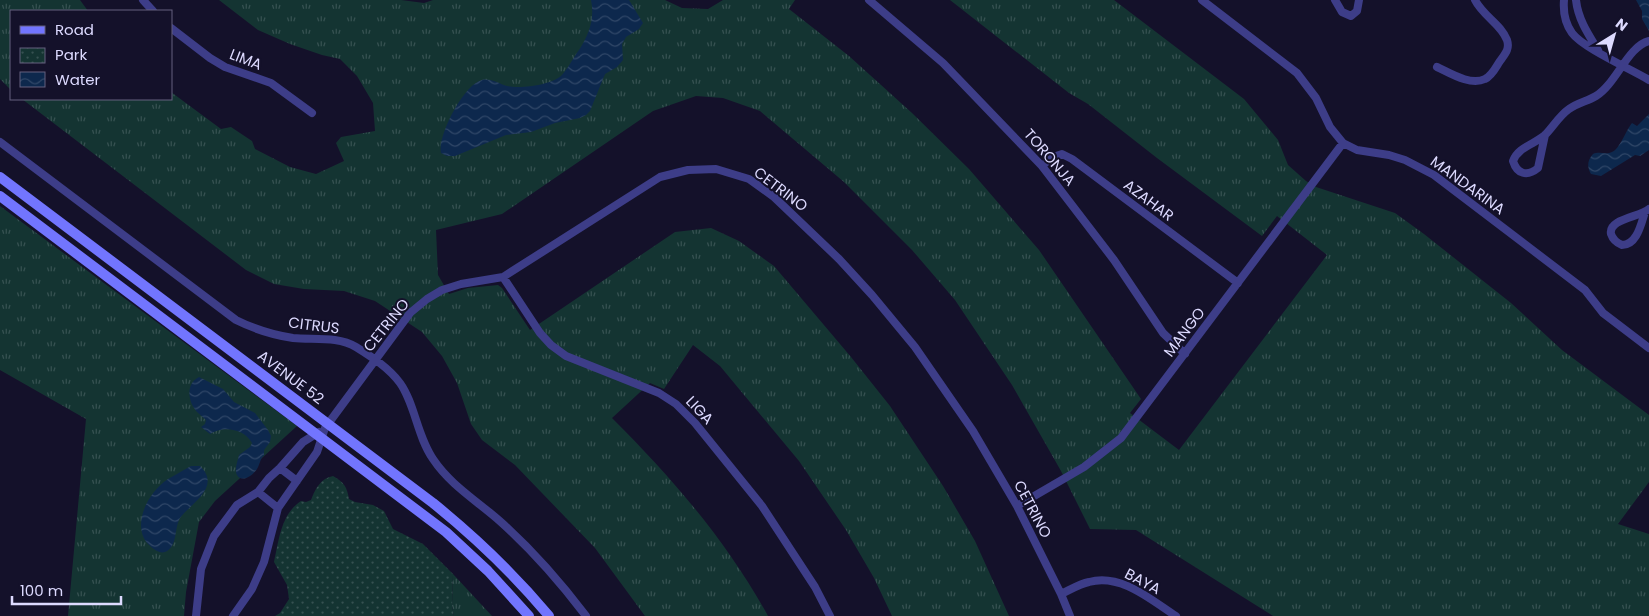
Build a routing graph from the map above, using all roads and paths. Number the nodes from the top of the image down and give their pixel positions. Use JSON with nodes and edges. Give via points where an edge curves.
{"nodes":[{"id":1,"x":143,"y":0,"type":"edge"},
{"id":2,"x":869,"y":0,"type":"edge"},
{"id":3,"x":1202,"y":0,"type":"edge"},
{"id":4,"x":1335,"y":0,"type":"edge"},
{"id":5,"x":1359,"y":0,"type":"edge"},
{"id":6,"x":1476,"y":0,"type":"edge"},
{"id":7,"x":1564,"y":0,"type":"edge"},
{"id":8,"x":1576,"y":0,"type":"edge"},
{"id":9,"x":151,"y":10,"type":"edge"},
{"id":10,"x":1578,"y":12,"type":"junction"},
{"id":11,"x":1564,"y":15,"type":"junction"},
{"id":12,"x":172,"y":29,"type":"edge"},
{"id":13,"x":1649,"y":41,"type":"edge"},
{"id":14,"x":1599,"y":51,"type":"junction"},
{"id":15,"x":1624,"y":66,"type":"junction"},
{"id":16,"x":1437,"y":67,"type":"dead end"},
{"id":17,"x":1649,"y":80,"type":"edge"},
{"id":18,"x":312,"y":113,"type":"dead end"},
{"id":19,"x":1545,"y":135,"type":"junction"},
{"id":20,"x":0,"y":142,"type":"edge"},
{"id":21,"x":1343,"y":143,"type":"junction"},
{"id":22,"x":1042,"y":166,"type":"junction"},
{"id":23,"x":0,"y":178,"type":"edge"},
{"id":24,"x":0,"y":196,"type":"edge"},
{"id":25,"x":1647,"y":211,"type":"edge"},
{"id":26,"x":503,"y":277,"type":"junction"},
{"id":27,"x":1238,"y":283,"type":"junction"},
{"id":28,"x":1649,"y":348,"type":"edge"},
{"id":29,"x":1185,"y":354,"type":"junction"},
{"id":30,"x":375,"y":361,"type":"junction"},
{"id":31,"x":326,"y":426,"type":"junction"},
{"id":32,"x":318,"y":437,"type":"junction"},
{"id":33,"x":280,"y":468,"type":"junction"},
{"id":34,"x":297,"y":481,"type":"junction"},
{"id":35,"x":258,"y":492,"type":"junction"},
{"id":36,"x":1017,"y":506,"type":"junction"},
{"id":37,"x":278,"y":508,"type":"junction"},
{"id":38,"x":1060,"y":594,"type":"junction"},
{"id":39,"x":196,"y":616,"type":"edge"},
{"id":40,"x":233,"y":616,"type":"edge"},
{"id":41,"x":529,"y":616,"type":"edge"},
{"id":42,"x":549,"y":616,"type":"edge"},
{"id":43,"x":586,"y":616,"type":"edge"},
{"id":44,"x":830,"y":616,"type":"edge"},
{"id":45,"x":1070,"y":616,"type":"edge"},
{"id":46,"x":1176,"y":616,"type":"edge"}],
"edges":[{"from":1,"to":9,"type":"street"},
{"from":2,"to":22,"type":"street","name":"TORONJA","via":[[943,63]]},
{"from":3,"to":21,"type":"street","via":[[1297,73]]},
{"from":4,"to":5,"type":"street","via":[[1342,12],[1351,16],[1357,11]]},
{"from":6,"to":16,"type":"street","via":[[1505,35],[1506,53],[1491,74],[1478,81]]},
{"from":7,"to":11,"type":"street"},
{"from":8,"to":10,"type":"street"},
{"from":10,"to":11,"type":"street"},
{"from":10,"to":14,"type":"street"},
{"from":11,"to":14,"type":"street","via":[[1573,35]]},
{"from":12,"to":18,"type":"street","name":"LIMA","via":[[210,58],[225,67],[271,83]]},
{"from":13,"to":15,"type":"street","via":[[1634,50]]},
{"from":14,"to":15,"type":"street"},
{"from":15,"to":17,"type":"street"},
{"from":15,"to":19,"type":"street","via":[[1597,96],[1568,109]]},
{"from":19,"to":19,"type":"street","via":[[1514,157],[1514,165],[1520,172],[1530,173],[1538,168]]},
{"from":20,"to":30,"type":"street","name":"CITRUS","via":[[236,320],[273,334],[340,341],[354,346]]},
{"from":21,"to":27,"type":"street","name":"MANGO"},
{"from":21,"to":28,"type":"street","name":"MANDARINA","via":[[1357,150],[1405,160],[1434,175],[1585,290],[1603,313]]},
{"from":22,"to":27,"type":"street","name":"AZAHAR","via":[[1062,154],[1072,159]]},
{"from":22,"to":29,"type":"street","name":"TORONJA","via":[[1114,260],[1163,333]]},
{"from":23,"to":31,"type":"main road","name":"AVENUE 52"},
{"from":24,"to":32,"type":"main road","name":"AVENUE 52"},
{"from":25,"to":25,"type":"street","via":[[1614,225],[1611,234],[1616,242],[1622,245],[1631,243]]},
{"from":26,"to":30,"type":"street","name":"CETRINO","via":[[461,284],[427,299],[410,314]]},
{"from":26,"to":36,"type":"street","name":"CETRINO","via":[[660,177],[688,170],[716,169],[749,179],[774,197],[832,252],[915,347],[973,431]]},
{"from":26,"to":44,"type":"street","name":"LIGA","via":[[540,334],[551,345],[566,356],[659,393],[695,423],[762,506]]},
{"from":27,"to":29,"type":"street","name":"MANGO"},
{"from":29,"to":36,"type":"street","name":"MANGO","via":[[1121,438],[1084,467]]},
{"from":30,"to":31,"type":"street","name":"CETRINO"},
{"from":30,"to":43,"type":"street","name":"CITRUS","via":[[401,384],[433,460],[449,479],[531,550]]},
{"from":31,"to":32,"type":"street"},
{"from":31,"to":42,"type":"main road","name":"AVENUE 52","via":[[462,527],[522,584]]},
{"from":32,"to":33,"type":"street","via":[[303,442]]},
{"from":32,"to":34,"type":"street","via":[[317,452]]},
{"from":32,"to":41,"type":"main road","name":"AVENUE 52","via":[[446,532]]},
{"from":33,"to":34,"type":"street"},
{"from":33,"to":35,"type":"street"},
{"from":34,"to":37,"type":"street"},
{"from":35,"to":37,"type":"street"},
{"from":35,"to":39,"type":"street","via":[[237,505],[214,536],[201,569]]},
{"from":36,"to":38,"type":"street","name":"CETRINO"},
{"from":37,"to":40,"type":"street","via":[[264,562],[252,589]]},
{"from":38,"to":45,"type":"street"},
{"from":38,"to":46,"type":"street","name":"BAYA","via":[[1090,581],[1123,583]]}]}
